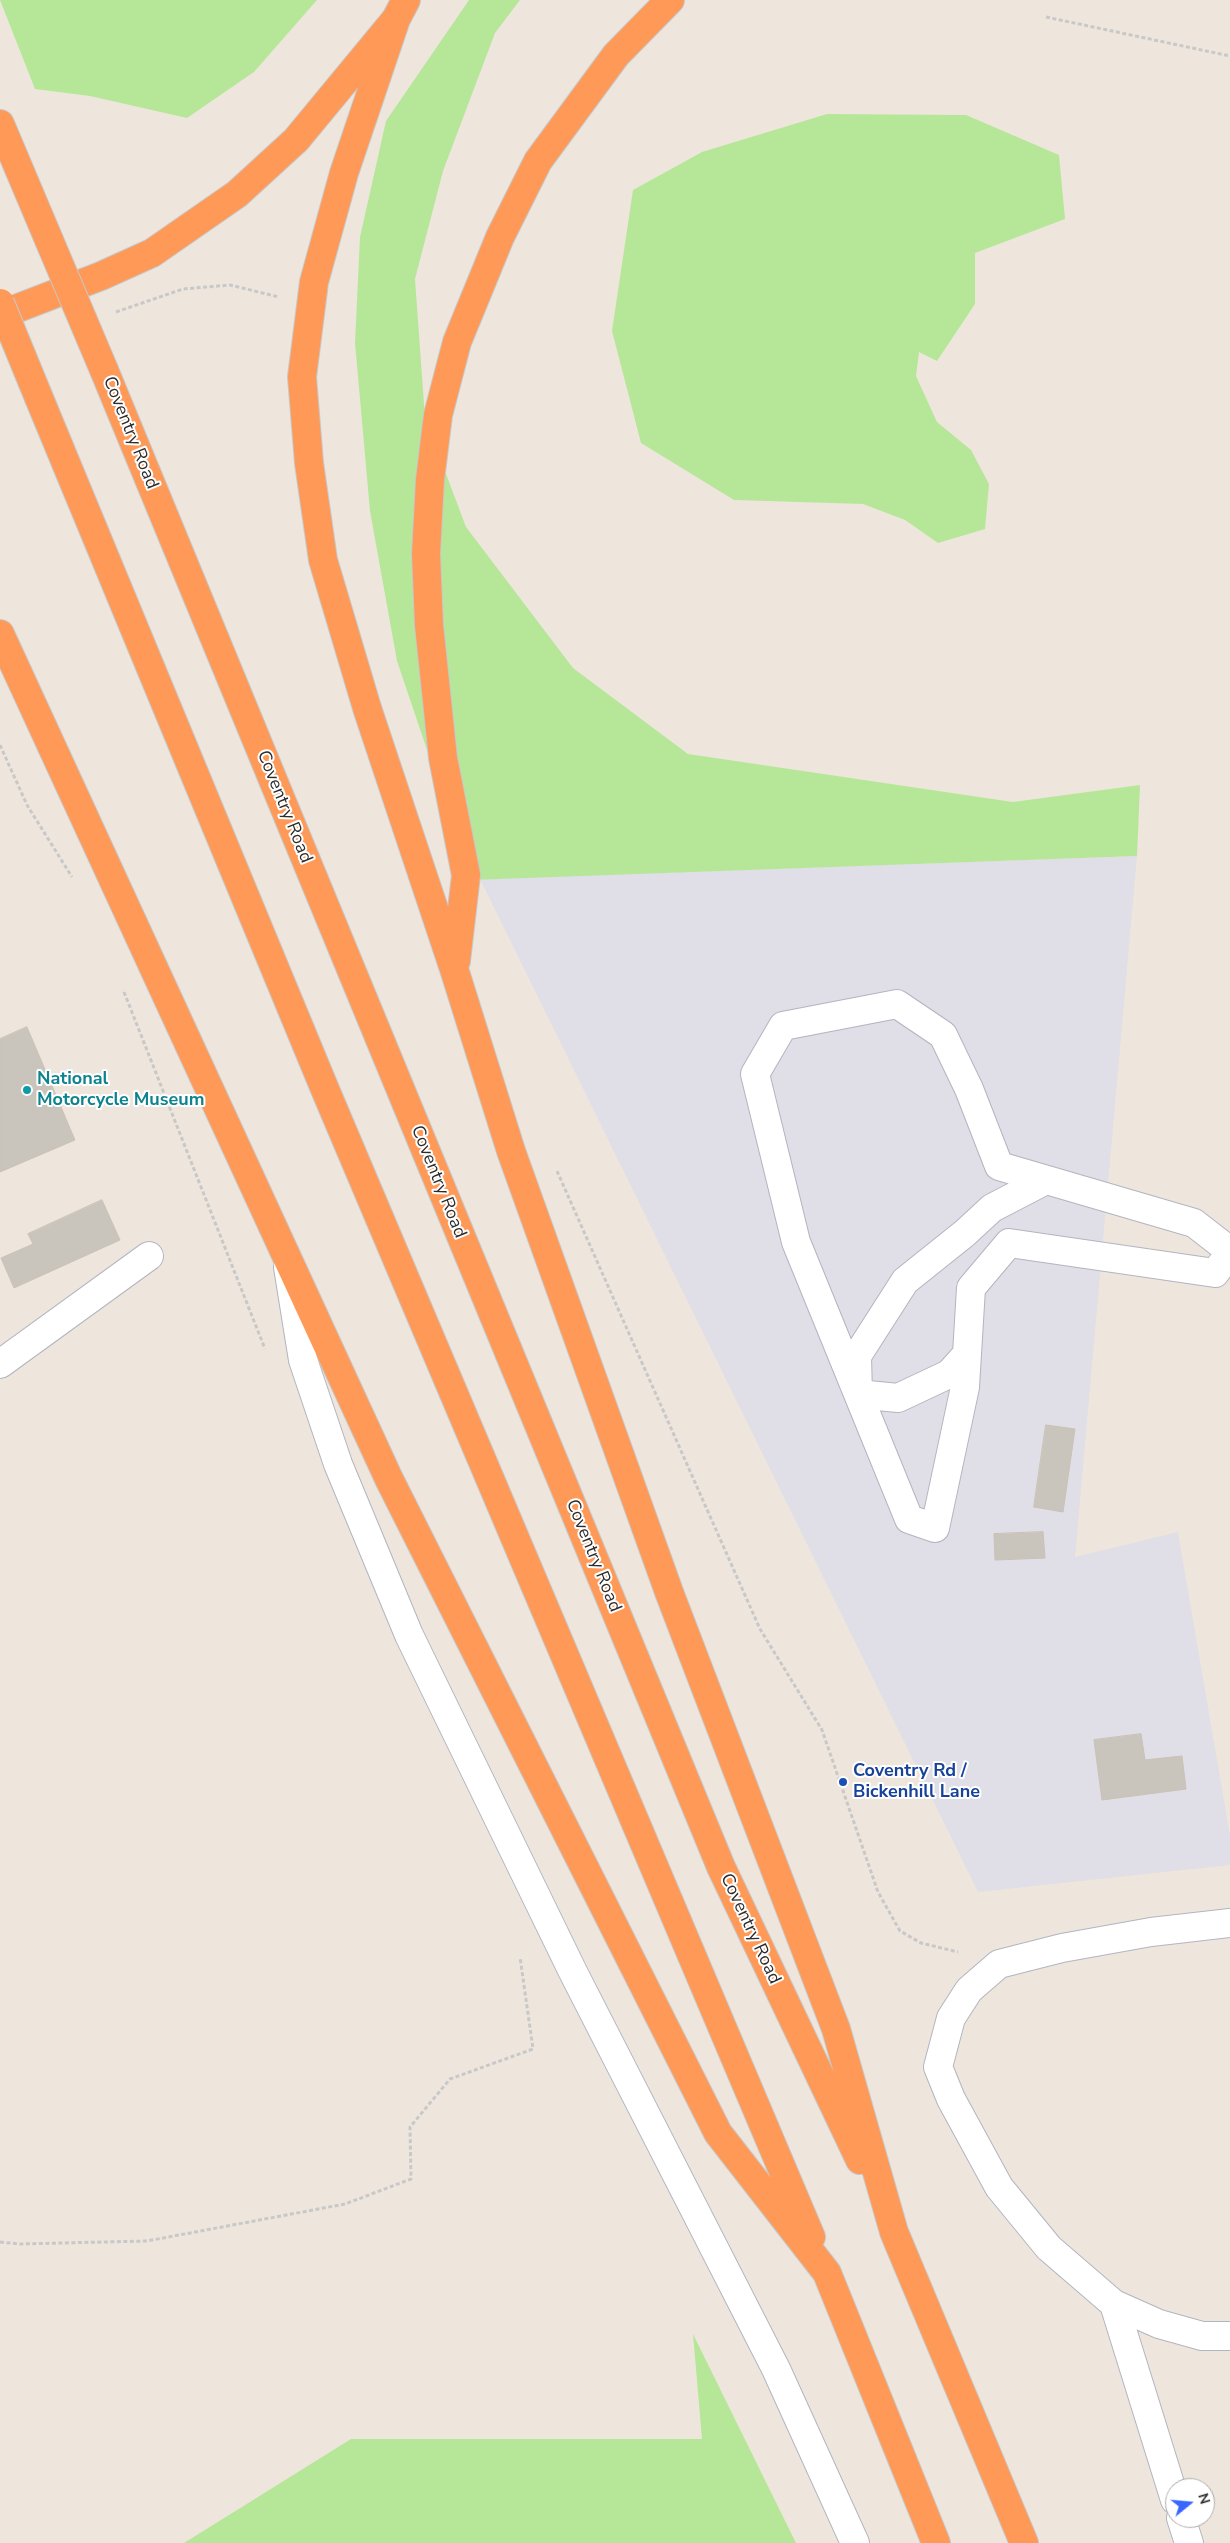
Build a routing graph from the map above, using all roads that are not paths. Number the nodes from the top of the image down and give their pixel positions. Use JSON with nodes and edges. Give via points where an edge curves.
{"nodes":[{"id":1,"x":670,"y":0,"type":"edge"},
{"id":2,"x":401,"y":9,"type":"edge"},
{"id":3,"x":0,"y":124,"type":"edge"},
{"id":4,"x":0,"y":303,"type":"edge"},
{"id":5,"x":0,"y":315,"type":"edge"},
{"id":6,"x":0,"y":634,"type":"edge"},
{"id":7,"x":455,"y":972,"type":"junction"},
{"id":8,"x":1046,"y":1180,"type":"junction"},
{"id":9,"x":1230,"y":1252,"type":"edge"},
{"id":10,"x":149,"y":1256,"type":"dead end"},
{"id":11,"x":286,"y":1258,"type":"junction"},
{"id":12,"x":968,"y":1354,"type":"junction"},
{"id":13,"x":0,"y":1364,"type":"edge"},
{"id":14,"x":858,"y":1394,"type":"junction"},
{"id":15,"x":1230,"y":1923,"type":"edge"},
{"id":16,"x":894,"y":2232,"type":"junction"},
{"id":17,"x":827,"y":2273,"type":"junction"},
{"id":18,"x":1114,"y":2304,"type":"junction"},
{"id":19,"x":1230,"y":2336,"type":"edge"},
{"id":20,"x":1168,"y":2478,"type":"edge"},
{"id":21,"x":1184,"y":2528,"type":"edge"},
{"id":22,"x":855,"y":2543,"type":"edge"},
{"id":23,"x":936,"y":2543,"type":"edge"},
{"id":24,"x":1024,"y":2543,"type":"edge"},
{"id":25,"x":1189,"y":2543,"type":"edge"}],
"edges":[{"from":1,"to":7,"type":"highway","via":[[616,55],[538,161],[500,237],[457,342],[438,415],[426,554],[429,624],[443,758],[466,875]]},
{"from":2,"to":5,"type":"highway","via":[[346,82],[296,140],[237,194],[152,253]]},
{"from":2,"to":7,"type":"highway","via":[[344,173],[314,282],[302,377],[309,463],[323,560],[367,708]]},
{"from":3,"to":16,"type":"highway","name":"Coventry Road","bridge":true,"via":[[721,1867]]},
{"from":4,"to":17,"type":"highway","bridge":true,"via":[[328,1096]]},
{"from":6,"to":11,"type":"highway"},
{"from":7,"to":16,"type":"highway","via":[[511,1151],[669,1592],[836,2029]]},
{"from":8,"to":9,"type":"street","via":[[1194,1223]]},
{"from":8,"to":14,"type":"street","via":[[992,1208],[905,1281],[857,1356]]},
{"from":8,"to":14,"type":"street","via":[[999,1166],[970,1088],[943,1035],[897,1004],[783,1026],[755,1074],[796,1242]]},
{"from":9,"to":12,"type":"street","via":[[1215,1273],[1009,1243],[971,1288]]},
{"from":10,"to":13,"type":"street"},
{"from":11,"to":17,"type":"highway","via":[[389,1479],[718,2133]]},
{"from":11,"to":22,"type":"street","via":[[302,1360],[338,1464],[409,1635],[573,1972],[776,2369]]},
{"from":12,"to":14,"type":"street","via":[[949,1374],[898,1398]]},
{"from":12,"to":14,"type":"street","via":[[965,1387],[936,1528],[909,1519]]},
{"from":15,"to":18,"type":"street","via":[[1151,1932],[1062,1948],[999,1964],[969,1990],[951,2018],[938,2067],[951,2099],[999,2187],[1049,2248]]},
{"from":16,"to":24,"type":"highway"},
{"from":17,"to":23,"type":"highway"},
{"from":18,"to":19,"type":"street","via":[[1159,2324],[1202,2336]]},
{"from":18,"to":20,"type":"street"},
{"from":21,"to":25,"type":"street"}]}
